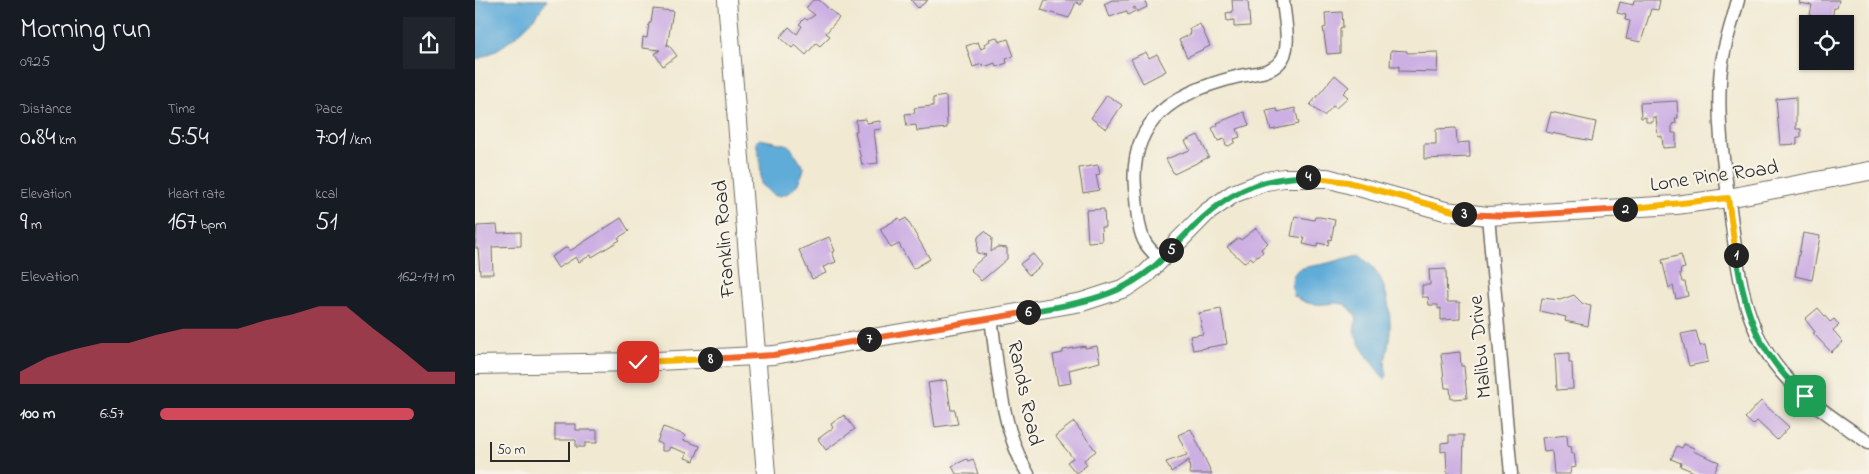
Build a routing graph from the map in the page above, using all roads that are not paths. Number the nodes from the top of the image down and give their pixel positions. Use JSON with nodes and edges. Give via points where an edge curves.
{"nodes":[{"id":1,"x":727,"y":0,"type":"edge"},
{"id":2,"x":1283,"y":0,"type":"edge"},
{"id":3,"x":1738,"y":0,"type":"edge"},
{"id":4,"x":1869,"y":171,"type":"edge"},
{"id":5,"x":1728,"y":198,"type":"junction"},
{"id":6,"x":1488,"y":216,"type":"junction"},
{"id":7,"x":1161,"y":261,"type":"junction"},
{"id":8,"x":991,"y":318,"type":"junction"},
{"id":9,"x":755,"y":357,"type":"junction"},
{"id":10,"x":475,"y":366,"type":"edge"},
{"id":11,"x":1869,"y":443,"type":"edge"},
{"id":12,"x":766,"y":474,"type":"edge"},
{"id":13,"x":1028,"y":474,"type":"edge"},
{"id":14,"x":1511,"y":474,"type":"edge"}],
"edges":[{"from":1,"to":9,"type":"street","name":"Franklin Road"},
{"from":2,"to":7,"type":"street","via":[[1286,44],[1281,62],[1274,68],[1221,80],[1184,96],[1155,118],[1141,137],[1134,163],[1138,211],[1144,240]]},
{"from":3,"to":5,"type":"street","via":[[1720,82],[1719,116]]},
{"from":4,"to":5,"type":"street","name":"Lone Pine Road"},
{"from":5,"to":6,"type":"street","name":"Lone Pine Road","via":[[1612,210]]},
{"from":5,"to":11,"type":"street","via":[[1743,295],[1759,341],[1792,384]]},
{"from":6,"to":7,"type":"street","name":"Lone Pine Road","via":[[1445,211],[1327,178],[1284,178],[1249,187],[1219,203],[1192,226]]},
{"from":6,"to":14,"type":"street","name":"Malibu Drive"},
{"from":7,"to":8,"type":"street","name":"Lone Pine Road","via":[[1146,274],[1108,296]]},
{"from":8,"to":9,"type":"street","name":"Lone Pine Road"},
{"from":8,"to":13,"type":"street","name":"Rands Road","via":[[1009,429]]},
{"from":9,"to":10,"type":"street","name":"Lone Pine Road"},
{"from":9,"to":12,"type":"street","name":"Franklin Road"}]}
